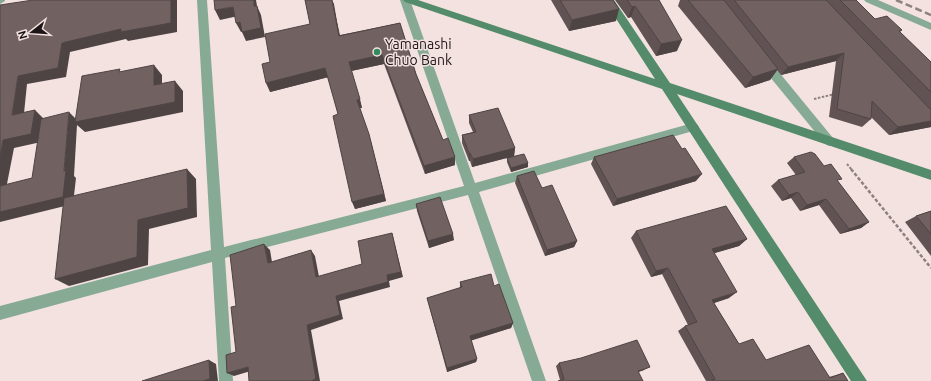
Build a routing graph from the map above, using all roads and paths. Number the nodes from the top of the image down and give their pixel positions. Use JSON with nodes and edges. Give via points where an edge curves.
{"nodes":[{"id":1,"x":202,"y":0,"type":"edge"},
{"id":2,"x":405,"y":0,"type":"edge"},
{"id":3,"x":408,"y":0,"type":"edge"},
{"id":4,"x":609,"y":0,"type":"edge"},
{"id":5,"x":869,"y":0,"type":"edge"},
{"id":6,"x":931,"y":27,"type":"edge"},
{"id":7,"x":758,"y":55,"type":"edge"},
{"id":8,"x":667,"y":86,"type":"junction"},
{"id":9,"x":841,"y":92,"type":"edge"},
{"id":10,"x":796,"y":104,"type":"junction"},
{"id":11,"x":693,"y":127,"type":"junction"},
{"id":12,"x":829,"y":141,"type":"junction"},
{"id":13,"x":931,"y":175,"type":"edge"},
{"id":14,"x":471,"y":190,"type":"junction"},
{"id":15,"x":218,"y":254,"type":"junction"},
{"id":16,"x":931,"y":268,"type":"edge"},
{"id":17,"x":0,"y":313,"type":"edge"},
{"id":18,"x":226,"y":381,"type":"edge"},
{"id":19,"x":539,"y":381,"type":"edge"},
{"id":20,"x":860,"y":381,"type":"edge"}],
"edges":[{"from":1,"to":15,"type":"street"},
{"from":2,"to":14,"type":"street"},
{"from":3,"to":8,"type":"street"},
{"from":4,"to":8,"type":"street"},
{"from":5,"to":6,"type":"street"},
{"from":7,"to":10,"type":"street"},
{"from":8,"to":11,"type":"street"},
{"from":8,"to":12,"type":"street"},
{"from":9,"to":10,"type":"path"},
{"from":10,"to":12,"type":"street"},
{"from":11,"to":14,"type":"street"},
{"from":11,"to":20,"type":"street"},
{"from":12,"to":13,"type":"street"},
{"from":12,"to":16,"type":"path"},
{"from":14,"to":15,"type":"street"},
{"from":14,"to":19,"type":"street"},
{"from":15,"to":17,"type":"street"},
{"from":15,"to":18,"type":"street"}]}
